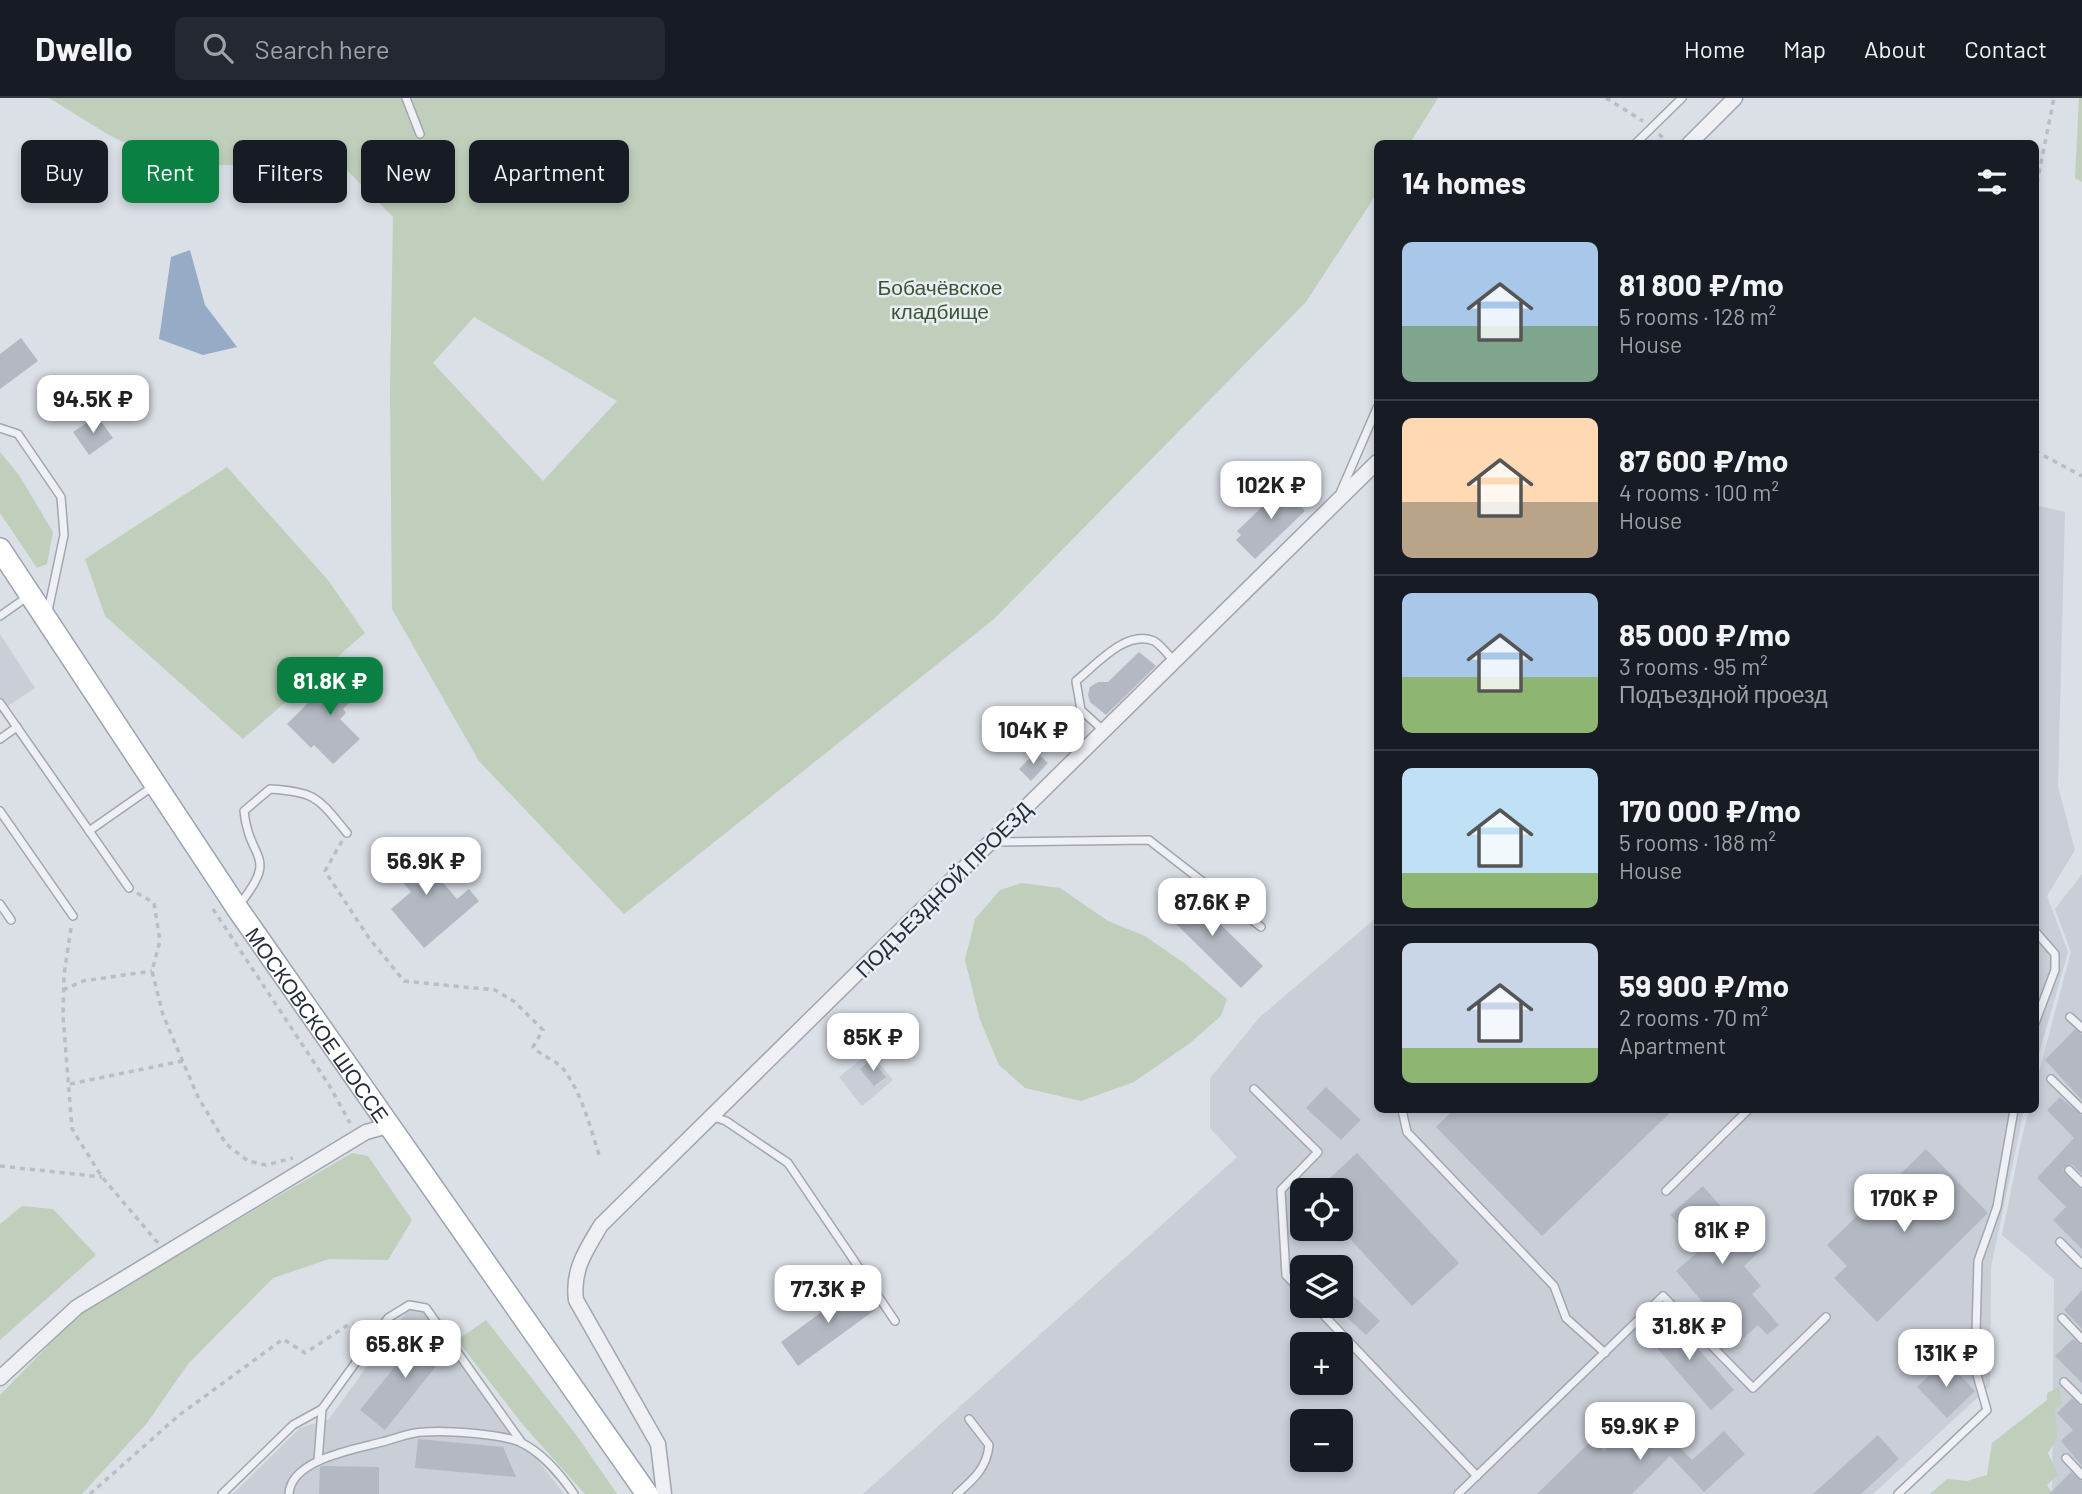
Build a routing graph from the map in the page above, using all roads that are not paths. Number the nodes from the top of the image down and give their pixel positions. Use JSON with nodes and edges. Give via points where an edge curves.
{"nodes":[{"id":1,"x":405,"y":98,"type":"edge"},
{"id":2,"x":1682,"y":98,"type":"edge"},
{"id":3,"x":1735,"y":98,"type":"edge"},
{"id":4,"x":420,"y":134,"type":"dead end"},
{"id":5,"x":1638,"y":140,"type":"edge"},
{"id":6,"x":1693,"y":140,"type":"edge"},
{"id":7,"x":1374,"y":415,"type":"edge"},
{"id":8,"x":0,"y":429,"type":"edge"},
{"id":9,"x":1374,"y":465,"type":"edge"},
{"id":10,"x":1336,"y":504,"type":"junction"},
{"id":11,"x":0,"y":549,"type":"edge"},
{"id":12,"x":31,"y":595,"type":"junction"},
{"id":13,"x":0,"y":616,"type":"edge"},
{"id":14,"x":46,"y":618,"type":"junction"},
{"id":15,"x":1174,"y":661,"type":"junction"},
{"id":16,"x":0,"y":703,"type":"edge"},
{"id":17,"x":17,"y":727,"type":"junction"},
{"id":18,"x":1104,"y":732,"type":"junction"},
{"id":19,"x":0,"y":739,"type":"edge"},
{"id":20,"x":156,"y":785,"type":"junction"},
{"id":21,"x":0,"y":811,"type":"edge"},
{"id":22,"x":89,"y":831,"type":"junction"},
{"id":23,"x":347,"y":833,"type":"road end"},
{"id":24,"x":989,"y":842,"type":"junction"},
{"id":25,"x":129,"y":888,"type":"road end"},
{"id":26,"x":0,"y":904,"type":"edge"},
{"id":27,"x":237,"y":908,"type":"junction"},
{"id":28,"x":73,"y":916,"type":"road end"},
{"id":29,"x":11,"y":920,"type":"dead end"},
{"id":30,"x":1261,"y":927,"type":"dead end"},
{"id":31,"x":2039,"y":936,"type":"edge"},
{"id":32,"x":2039,"y":1012,"type":"edge"},
{"id":33,"x":2070,"y":1017,"type":"dead end"},
{"id":34,"x":2082,"y":1028,"type":"edge"},
{"id":35,"x":2051,"y":1079,"type":"dead end"},
{"id":36,"x":1254,"y":1088,"type":"dead end"},
{"id":37,"x":2082,"y":1109,"type":"edge"},
{"id":38,"x":1403,"y":1113,"type":"edge"},
{"id":39,"x":1745,"y":1113,"type":"edge"},
{"id":40,"x":2013,"y":1113,"type":"edge"},
{"id":41,"x":714,"y":1117,"type":"junction"},
{"id":42,"x":388,"y":1126,"type":"junction"},
{"id":43,"x":2070,"y":1170,"type":"dead end"},
{"id":44,"x":2082,"y":1183,"type":"edge"},
{"id":45,"x":1666,"y":1191,"type":"dead end"},
{"id":46,"x":2060,"y":1242,"type":"dead end"},
{"id":47,"x":2082,"y":1264,"type":"edge"},
{"id":48,"x":1290,"y":1279,"type":"edge"},
{"id":49,"x":1826,"y":1317,"type":"dead end"},
{"id":50,"x":1326,"y":1318,"type":"edge"},
{"id":51,"x":2062,"y":1318,"type":"dead end"},
{"id":52,"x":895,"y":1321,"type":"dead end"},
{"id":53,"x":2082,"y":1339,"type":"edge"},
{"id":54,"x":1605,"y":1353,"type":"junction"},
{"id":55,"x":0,"y":1378,"type":"edge"},
{"id":56,"x":2064,"y":1382,"type":"dead end"},
{"id":57,"x":2082,"y":1400,"type":"edge"},
{"id":58,"x":322,"y":1409,"type":"junction"},
{"id":59,"x":969,"y":1419,"type":"dead end"},
{"id":60,"x":522,"y":1443,"type":"junction"},
{"id":61,"x":2066,"y":1458,"type":"dead end"},
{"id":62,"x":318,"y":1461,"type":"junction"},
{"id":63,"x":2082,"y":1475,"type":"edge"},
{"id":64,"x":1477,"y":1476,"type":"junction"},
{"id":65,"x":222,"y":1494,"type":"edge"},
{"id":66,"x":289,"y":1494,"type":"edge"},
{"id":67,"x":574,"y":1494,"type":"edge"},
{"id":68,"x":647,"y":1494,"type":"edge"},
{"id":69,"x":664,"y":1494,"type":"edge"},
{"id":70,"x":957,"y":1494,"type":"edge"},
{"id":71,"x":1458,"y":1494,"type":"edge"},
{"id":72,"x":1898,"y":1494,"type":"edge"}],
"edges":[{"from":1,"to":4,"type":"lane"},
{"from":2,"to":5,"type":"lane"},
{"from":3,"to":6,"type":"street"},
{"from":7,"to":10,"type":"lane"},
{"from":8,"to":14,"type":"lane","via":[[18,434],[61,497],[64,535]]},
{"from":9,"to":10,"type":"street","name":"ПОДЪЕЗДНОЙ ПРОЕЗД"},
{"from":10,"to":15,"type":"street","name":"ПОДЪЕЗДНОЙ ПРОЕЗД"},
{"from":11,"to":12,"type":"main road","name":"МОСКОВСКОЕ ШОССЕ"},
{"from":12,"to":13,"type":"lane"},
{"from":12,"to":14,"type":"main road","name":"МОСКОВСКОЕ ШОССЕ"},
{"from":14,"to":20,"type":"main road","name":"МОСКОВСКОЕ ШОССЕ"},
{"from":15,"to":18,"type":"street","name":"ПОДЪЕЗДНОЙ ПРОЕЗД"},
{"from":15,"to":18,"type":"lane","via":[[1155,642],[1139,638],[1122,643],[1076,681],[1081,709]]},
{"from":16,"to":17,"type":"lane"},
{"from":17,"to":19,"type":"lane"},
{"from":17,"to":22,"type":"lane"},
{"from":18,"to":24,"type":"street","name":"ПОДЪЕЗДНОЙ ПРОЕЗД"},
{"from":20,"to":22,"type":"lane"},
{"from":20,"to":27,"type":"main road","name":"МОСКОВСКОЕ ШОССЕ"},
{"from":21,"to":28,"type":"lane"},
{"from":22,"to":25,"type":"lane"},
{"from":23,"to":27,"type":"lane","via":[[317,797],[270,789],[244,811],[261,863],[259,880]]},
{"from":24,"to":30,"type":"lane","via":[[1149,840]]},
{"from":24,"to":41,"type":"street","name":"ПОДЪЕЗДНОЙ ПРОЕЗД"},
{"from":26,"to":29,"type":"lane"},
{"from":27,"to":42,"type":"main road","name":"МОСКОВСКОЕ ШОССЕ"},
{"from":31,"to":32,"type":"lane","via":[[2055,954],[2055,970]]},
{"from":33,"to":34,"type":"lane"},
{"from":35,"to":37,"type":"lane"},
{"from":36,"to":48,"type":"lane","via":[[1318,1152],[1281,1190],[1286,1275]]},
{"from":38,"to":54,"type":"lane","via":[[1407,1132],[1554,1286],[1566,1318]]},
{"from":39,"to":45,"type":"lane"},
{"from":40,"to":72,"type":"lane","via":[[1997,1207],[1978,1261],[1975,1368],[1987,1410]]},
{"from":41,"to":52,"type":"lane","via":[[788,1163]]},
{"from":41,"to":69,"type":"street","name":"ПОДЪЕЗДНОЙ ПРОЕЗД","via":[[601,1226],[579,1262],[574,1286],[576,1300],[658,1444]]},
{"from":42,"to":55,"type":"street","via":[[366,1132],[78,1307]]},
{"from":42,"to":68,"type":"main road","name":"МОСКОВСКОЕ ШОССЕ"},
{"from":43,"to":44,"type":"lane"},
{"from":46,"to":47,"type":"lane"},
{"from":49,"to":54,"type":"lane","via":[[1753,1388],[1663,1296]]},
{"from":50,"to":64,"type":"lane"},
{"from":51,"to":53,"type":"lane"},
{"from":54,"to":64,"type":"lane"},
{"from":56,"to":57,"type":"lane"},
{"from":58,"to":60,"type":"lane","via":[[388,1318],[409,1305],[426,1308]]},
{"from":58,"to":62,"type":"lane"},
{"from":58,"to":65,"type":"lane","via":[[293,1425]]},
{"from":59,"to":70,"type":"lane","via":[[989,1446],[988,1457],[978,1475]]},
{"from":60,"to":62,"type":"lane","via":[[423,1432]]},
{"from":60,"to":67,"type":"lane","via":[[561,1475]]},
{"from":61,"to":63,"type":"lane"},
{"from":62,"to":66,"type":"lane","via":[[308,1466]]},
{"from":64,"to":71,"type":"lane"}]}
